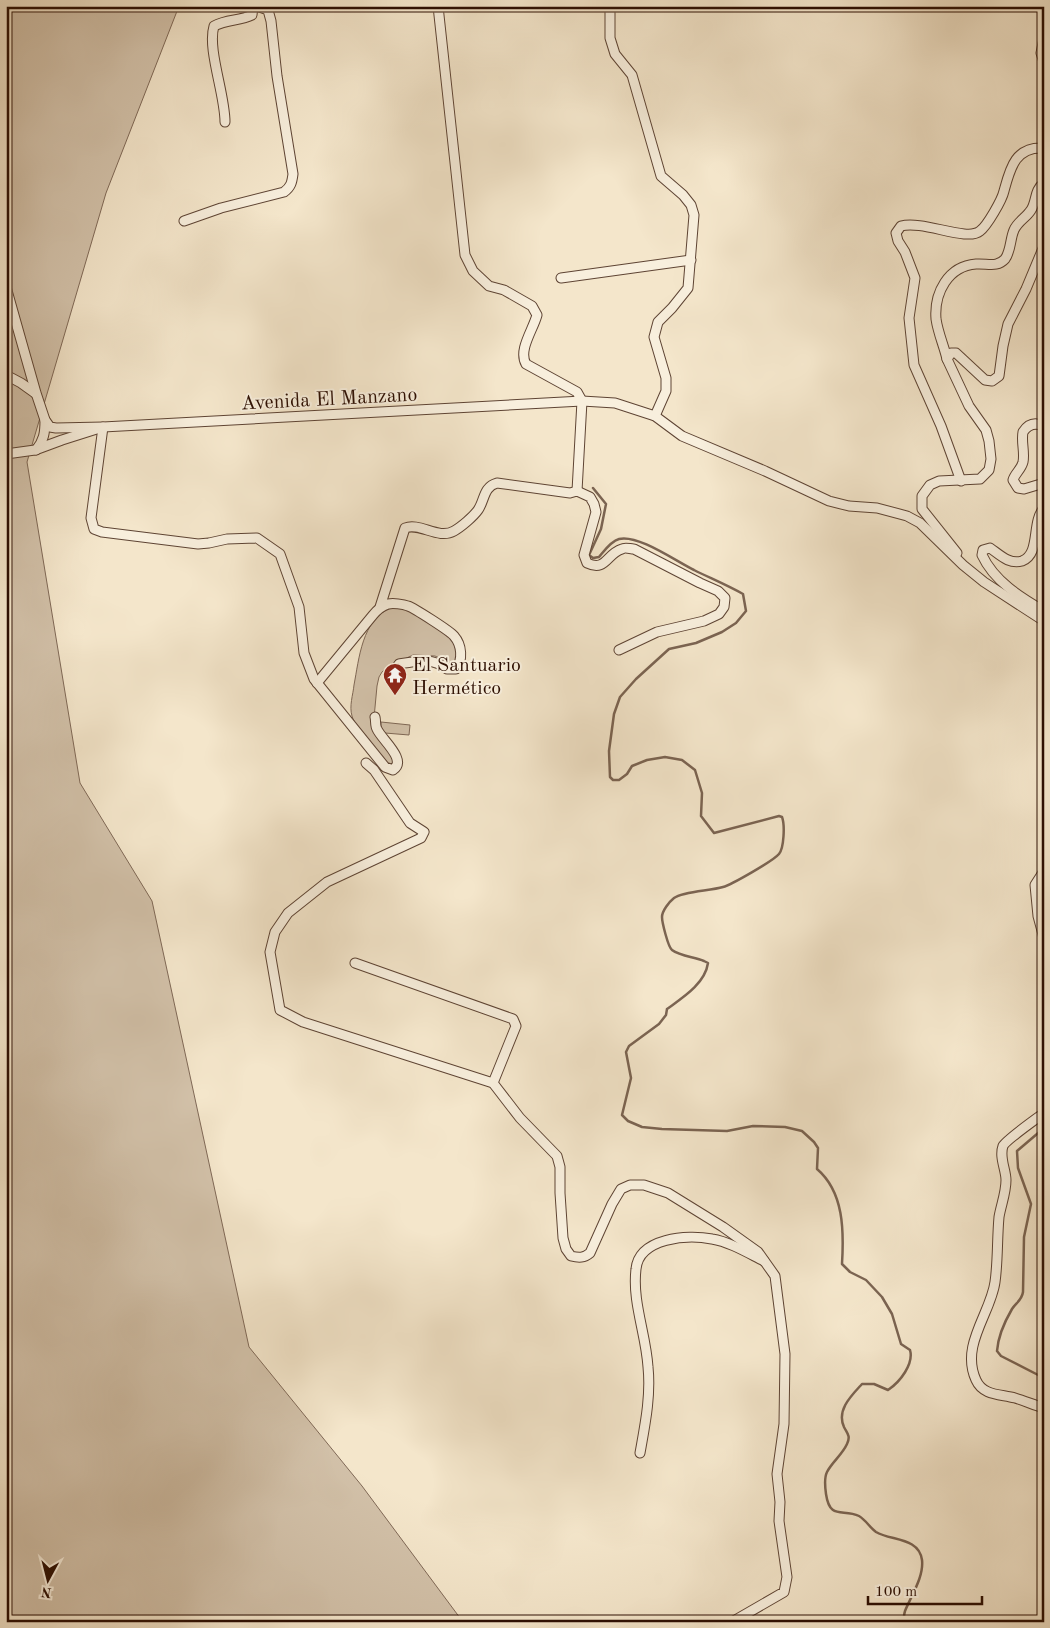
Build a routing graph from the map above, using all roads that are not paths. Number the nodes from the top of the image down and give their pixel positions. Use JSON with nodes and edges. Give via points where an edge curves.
{"nodes":[{"id":1,"x":255,"y":6,"type":"edge"},
{"id":2,"x":438,"y":6,"type":"edge"},
{"id":3,"x":610,"y":6,"type":"edge"},
{"id":4,"x":1044,"y":38,"type":"edge"},
{"id":5,"x":1044,"y":62,"type":"edge"},
{"id":6,"x":226,"y":122,"type":"dead end"},
{"id":7,"x":1044,"y":148,"type":"edge"},
{"id":8,"x":1044,"y":183,"type":"edge"},
{"id":9,"x":184,"y":221,"type":"dead end"},
{"id":10,"x":1044,"y":246,"type":"edge"},
{"id":11,"x":691,"y":260,"type":"junction"},
{"id":12,"x":561,"y":278,"type":"dead end"},
{"id":13,"x":6,"y":286,"type":"edge"},
{"id":14,"x":1044,"y":349,"type":"edge"},
{"id":15,"x":947,"y":359,"type":"junction"},
{"id":16,"x":1044,"y":359,"type":"edge"},
{"id":17,"x":30,"y":373,"type":"junction"},
{"id":18,"x":6,"y":375,"type":"edge"},
{"id":19,"x":21,"y":382,"type":"junction"},
{"id":20,"x":36,"y":393,"type":"junction"},
{"id":21,"x":582,"y":401,"type":"junction"},
{"id":22,"x":655,"y":416,"type":"junction"},
{"id":23,"x":45,"y":420,"type":"junction"},
{"id":24,"x":1044,"y":426,"type":"edge"},
{"id":25,"x":103,"y":427,"type":"junction"},
{"id":26,"x":35,"y":450,"type":"junction"},
{"id":27,"x":6,"y":454,"type":"edge"},
{"id":28,"x":961,"y":481,"type":"junction"},
{"id":29,"x":1044,"y":483,"type":"edge"},
{"id":30,"x":577,"y":491,"type":"junction"},
{"id":31,"x":1044,"y":508,"type":"edge"},
{"id":32,"x":963,"y":565,"type":"junction"},
{"id":33,"x":380,"y":607,"type":"junction"},
{"id":34,"x":1044,"y":611,"type":"edge"},
{"id":35,"x":1044,"y":621,"type":"edge"},
{"id":36,"x":619,"y":650,"type":"dead end"},
{"id":37,"x":397,"y":667,"type":"dead end"},
{"id":38,"x":317,"y":683,"type":"junction"},
{"id":39,"x":375,"y":717,"type":"dead end"},
{"id":40,"x":366,"y":763,"type":"dead end"},
{"id":41,"x":1044,"y":871,"type":"edge"},
{"id":42,"x":1044,"y":938,"type":"edge"},
{"id":43,"x":355,"y":963,"type":"dead end"},
{"id":44,"x":493,"y":1084,"type":"junction"},
{"id":45,"x":1044,"y":1113,"type":"edge"},
{"id":46,"x":767,"y":1262,"type":"junction"},
{"id":47,"x":1044,"y":1408,"type":"edge"},
{"id":48,"x":640,"y":1454,"type":"dead end"},
{"id":49,"x":732,"y":1622,"type":"edge"}],
"edges":[{"from":1,"to":6,"type":"street","via":[[252,15],[214,26],[212,35]]},
{"from":1,"to":9,"type":"street","via":[[268,10],[271,21],[292,183],[284,192]]},
{"from":2,"to":21,"type":"street","via":[[465,255],[473,271],[489,286],[504,290],[532,306],[537,315],[523,351],[526,364],[577,392]]},
{"from":3,"to":11,"type":"street","via":[[610,38],[615,54],[632,74],[661,176],[683,195],[694,214]]},
{"from":4,"to":5,"type":"street","via":[[1041,53]]},
{"from":7,"to":28,"type":"street","via":[[1031,149],[1017,158],[1008,172],[1004,192],[980,231],[967,234],[912,224],[901,226],[896,233],[915,278],[909,318],[914,364]]},
{"from":8,"to":15,"type":"street","via":[[1036,192],[1031,211],[1015,229],[1003,261],[995,265],[963,267],[943,284],[936,318]]},
{"from":10,"to":15,"type":"street","via":[[1008,324],[997,378],[985,380],[956,352]]},
{"from":11,"to":12,"type":"street"},
{"from":11,"to":22,"type":"street","via":[[688,288],[658,322],[654,337],[666,378],[666,391]]},
{"from":13,"to":17,"type":"street"},
{"from":14,"to":16,"type":"street"},
{"from":15,"to":28,"type":"street","via":[[989,441],[991,463],[987,474]]},
{"from":17,"to":19,"type":"street"},
{"from":17,"to":20,"type":"street"},
{"from":18,"to":19,"type":"street"},
{"from":19,"to":20,"type":"street"},
{"from":20,"to":23,"type":"street"},
{"from":21,"to":22,"type":"street","name":"Avenida El Manzano","via":[[615,404]]},
{"from":21,"to":25,"type":"street","name":"Avenida El Manzano"},
{"from":21,"to":30,"type":"street"},
{"from":22,"to":32,"type":"street","name":"Avenida El Manzano","via":[[682,436],[830,501],[907,516],[920,524]]},
{"from":23,"to":25,"type":"street","via":[[50,427],[56,428]]},
{"from":23,"to":26,"type":"street","via":[[43,440]]},
{"from":24,"to":29,"type":"street","via":[[1032,424],[1023,432],[1022,464],[1014,480],[1018,488],[1024,490]]},
{"from":25,"to":26,"type":"street","name":"Avenida El Manzano"},
{"from":25,"to":38,"type":"street","via":[[91,518],[94,529],[198,544],[257,538],[269,545],[280,554],[299,607],[304,653]]},
{"from":26,"to":27,"type":"street","name":"Avenida El Manzano"},
{"from":28,"to":32,"type":"street","via":[[938,481],[930,485],[922,496],[921,504]]},
{"from":30,"to":33,"type":"street","via":[[570,493],[497,483],[490,485],[484,493],[478,510],[453,532],[441,534],[410,526],[405,528]]},
{"from":30,"to":36,"type":"street","via":[[590,497],[596,512],[584,555],[587,563],[601,565],[623,548],[634,549],[718,591],[724,598],[724,607],[719,614],[704,621],[657,632]]},
{"from":31,"to":34,"type":"street","via":[[1038,517],[1033,549],[1028,557],[1012,562],[990,548],[983,550],[982,555],[1007,587]]},
{"from":32,"to":35,"type":"street"},
{"from":33,"to":37,"type":"street","via":[[390,603],[408,606],[454,636],[459,646],[461,656],[456,669],[447,669],[430,661],[399,664]]},
{"from":33,"to":38,"type":"street"},
{"from":38,"to":39,"type":"street","via":[[385,768],[393,770],[397,768],[397,757],[376,729]]},
{"from":40,"to":44,"type":"street","via":[[410,823],[424,832],[422,838],[327,882],[288,913],[275,932],[270,952],[280,1010],[303,1022]]},
{"from":41,"to":42,"type":"street","via":[[1035,885]]},
{"from":43,"to":44,"type":"street","via":[[513,1019],[516,1026]]},
{"from":44,"to":46,"type":"street","via":[[556,1156],[560,1167],[563,1238],[571,1256],[586,1257],[590,1253],[621,1189],[644,1185],[668,1194],[723,1227]]},
{"from":45,"to":47,"type":"street","via":[[1003,1146],[1006,1187],[999,1219],[995,1284],[976,1333],[972,1361],[976,1380],[985,1390]]},
{"from":46,"to":48,"type":"street","via":[[726,1243],[698,1238],[662,1242],[649,1247],[638,1259],[635,1286],[649,1390]]},
{"from":46,"to":49,"type":"street","via":[[775,1276],[785,1354],[784,1424],[777,1474],[778,1521],[787,1582],[784,1592]]}]}
